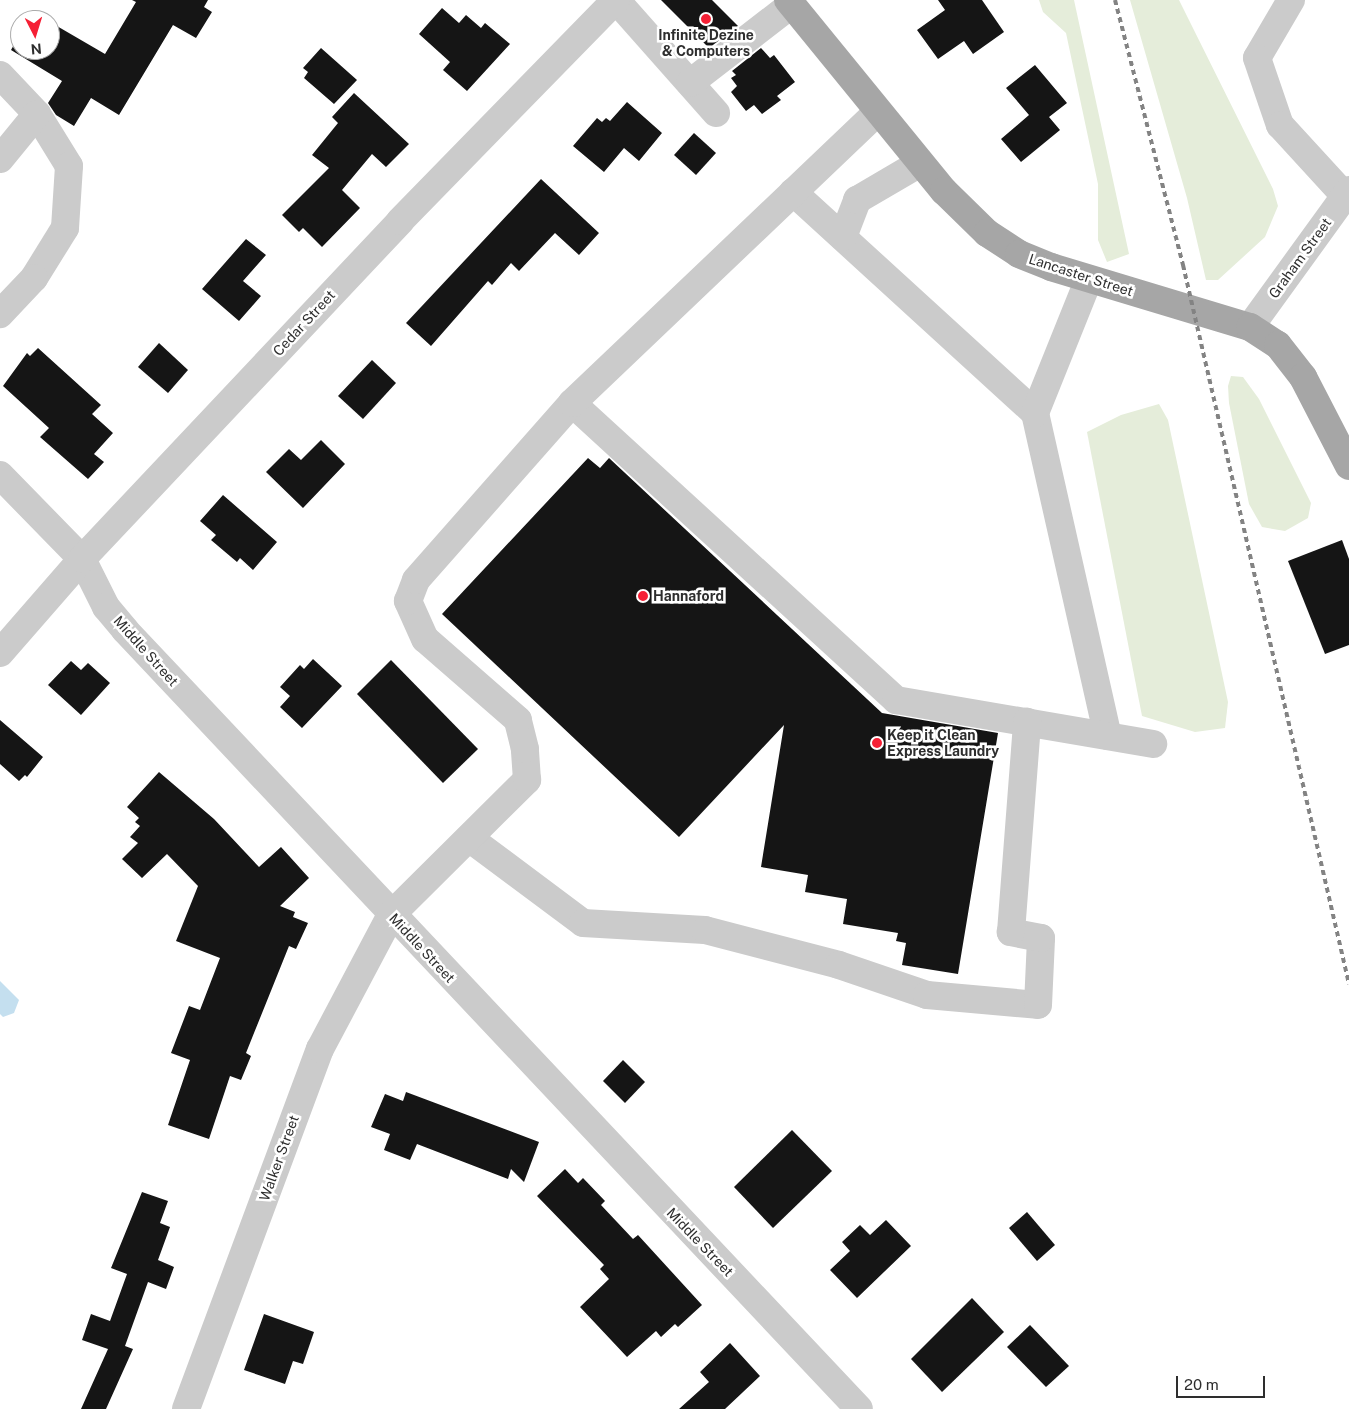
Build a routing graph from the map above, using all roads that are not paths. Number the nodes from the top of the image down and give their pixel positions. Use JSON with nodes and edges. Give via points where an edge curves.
{"nodes":[{"id":1,"x":616,"y":0,"type":"edge"},
{"id":2,"x":1291,"y":0,"type":"edge"},
{"id":3,"x":790,"y":2,"type":"edge"},
{"id":4,"x":0,"y":75,"type":"edge"},
{"id":5,"x":690,"y":83,"type":"junction"},
{"id":6,"x":878,"y":112,"type":"junction"},
{"id":7,"x":716,"y":113,"type":"dead end"},
{"id":8,"x":37,"y":114,"type":"junction"},
{"id":9,"x":0,"y":159,"type":"edge"},
{"id":10,"x":920,"y":163,"type":"junction"},
{"id":11,"x":793,"y":192,"type":"junction"},
{"id":12,"x":1347,"y":193,"type":"edge"},
{"id":13,"x":843,"y":237,"type":"junction"},
{"id":14,"x":1089,"y":279,"type":"junction"},
{"id":15,"x":0,"y":314,"type":"edge"},
{"id":16,"x":1250,"y":327,"type":"junction"},
{"id":17,"x":572,"y":403,"type":"junction"},
{"id":18,"x":1035,"y":413,"type":"junction"},
{"id":19,"x":1349,"y":466,"type":"edge"},
{"id":20,"x":0,"y":475,"type":"edge"},
{"id":21,"x":82,"y":558,"type":"junction"},
{"id":22,"x":0,"y":653,"type":"edge"},
{"id":23,"x":1027,"y":722,"type":"junction"},
{"id":24,"x":1108,"y":736,"type":"junction"},
{"id":25,"x":1153,"y":744,"type":"dead end"},
{"id":26,"x":469,"y":838,"type":"junction"},
{"id":27,"x":391,"y":915,"type":"junction"},
{"id":28,"x":186,"y":1409,"type":"edge"},
{"id":29,"x":859,"y":1409,"type":"edge"}],
"edges":[{"from":1,"to":5,"type":"street"},
{"from":1,"to":21,"type":"street","name":"Cedar Street","via":[[400,221]]},
{"from":2,"to":12,"type":"street","via":[[1257,58],[1280,125]]},
{"from":3,"to":5,"type":"street"},
{"from":3,"to":6,"type":"main road","name":"Lancaster Street"},
{"from":4,"to":8,"type":"street"},
{"from":5,"to":7,"type":"street"},
{"from":6,"to":10,"type":"main road","name":"Lancaster Street"},
{"from":6,"to":11,"type":"street"},
{"from":8,"to":9,"type":"street"},
{"from":8,"to":15,"type":"street","via":[[69,166],[65,228],[34,278]]},
{"from":10,"to":13,"type":"street","via":[[857,200]]},
{"from":10,"to":14,"type":"main road","name":"Lancaster Street","via":[[987,233],[1019,254]]},
{"from":11,"to":13,"type":"street"},
{"from":11,"to":17,"type":"street"},
{"from":12,"to":16,"type":"street","name":"Graham Street"},
{"from":13,"to":18,"type":"street"},
{"from":14,"to":16,"type":"main road","name":"Lancaster Street"},
{"from":14,"to":18,"type":"street"},
{"from":16,"to":19,"type":"main road","name":"Lancaster Street","via":[[1278,345],[1303,377]]},
{"from":17,"to":23,"type":"street","via":[[896,700]]},
{"from":17,"to":26,"type":"street","name":"Walker Street","via":[[416,580],[408,601],[425,638],[518,720],[527,780]]},
{"from":18,"to":24,"type":"street"},
{"from":20,"to":21,"type":"street","name":"Middle Street"},
{"from":21,"to":22,"type":"street","name":"Cedar Street"},
{"from":21,"to":27,"type":"street","name":"Middle Street","via":[[106,607],[125,630]]},
{"from":23,"to":24,"type":"street"},
{"from":23,"to":26,"type":"street","via":[[1011,932],[1041,938],[1038,1005],[927,995],[839,965],[705,930],[583,923]]},
{"from":24,"to":25,"type":"street"},
{"from":26,"to":27,"type":"street","name":"Walker Street"},
{"from":27,"to":28,"type":"street","name":"Walker Street","via":[[320,1049]]},
{"from":27,"to":29,"type":"street","name":"Middle Street"}]}
